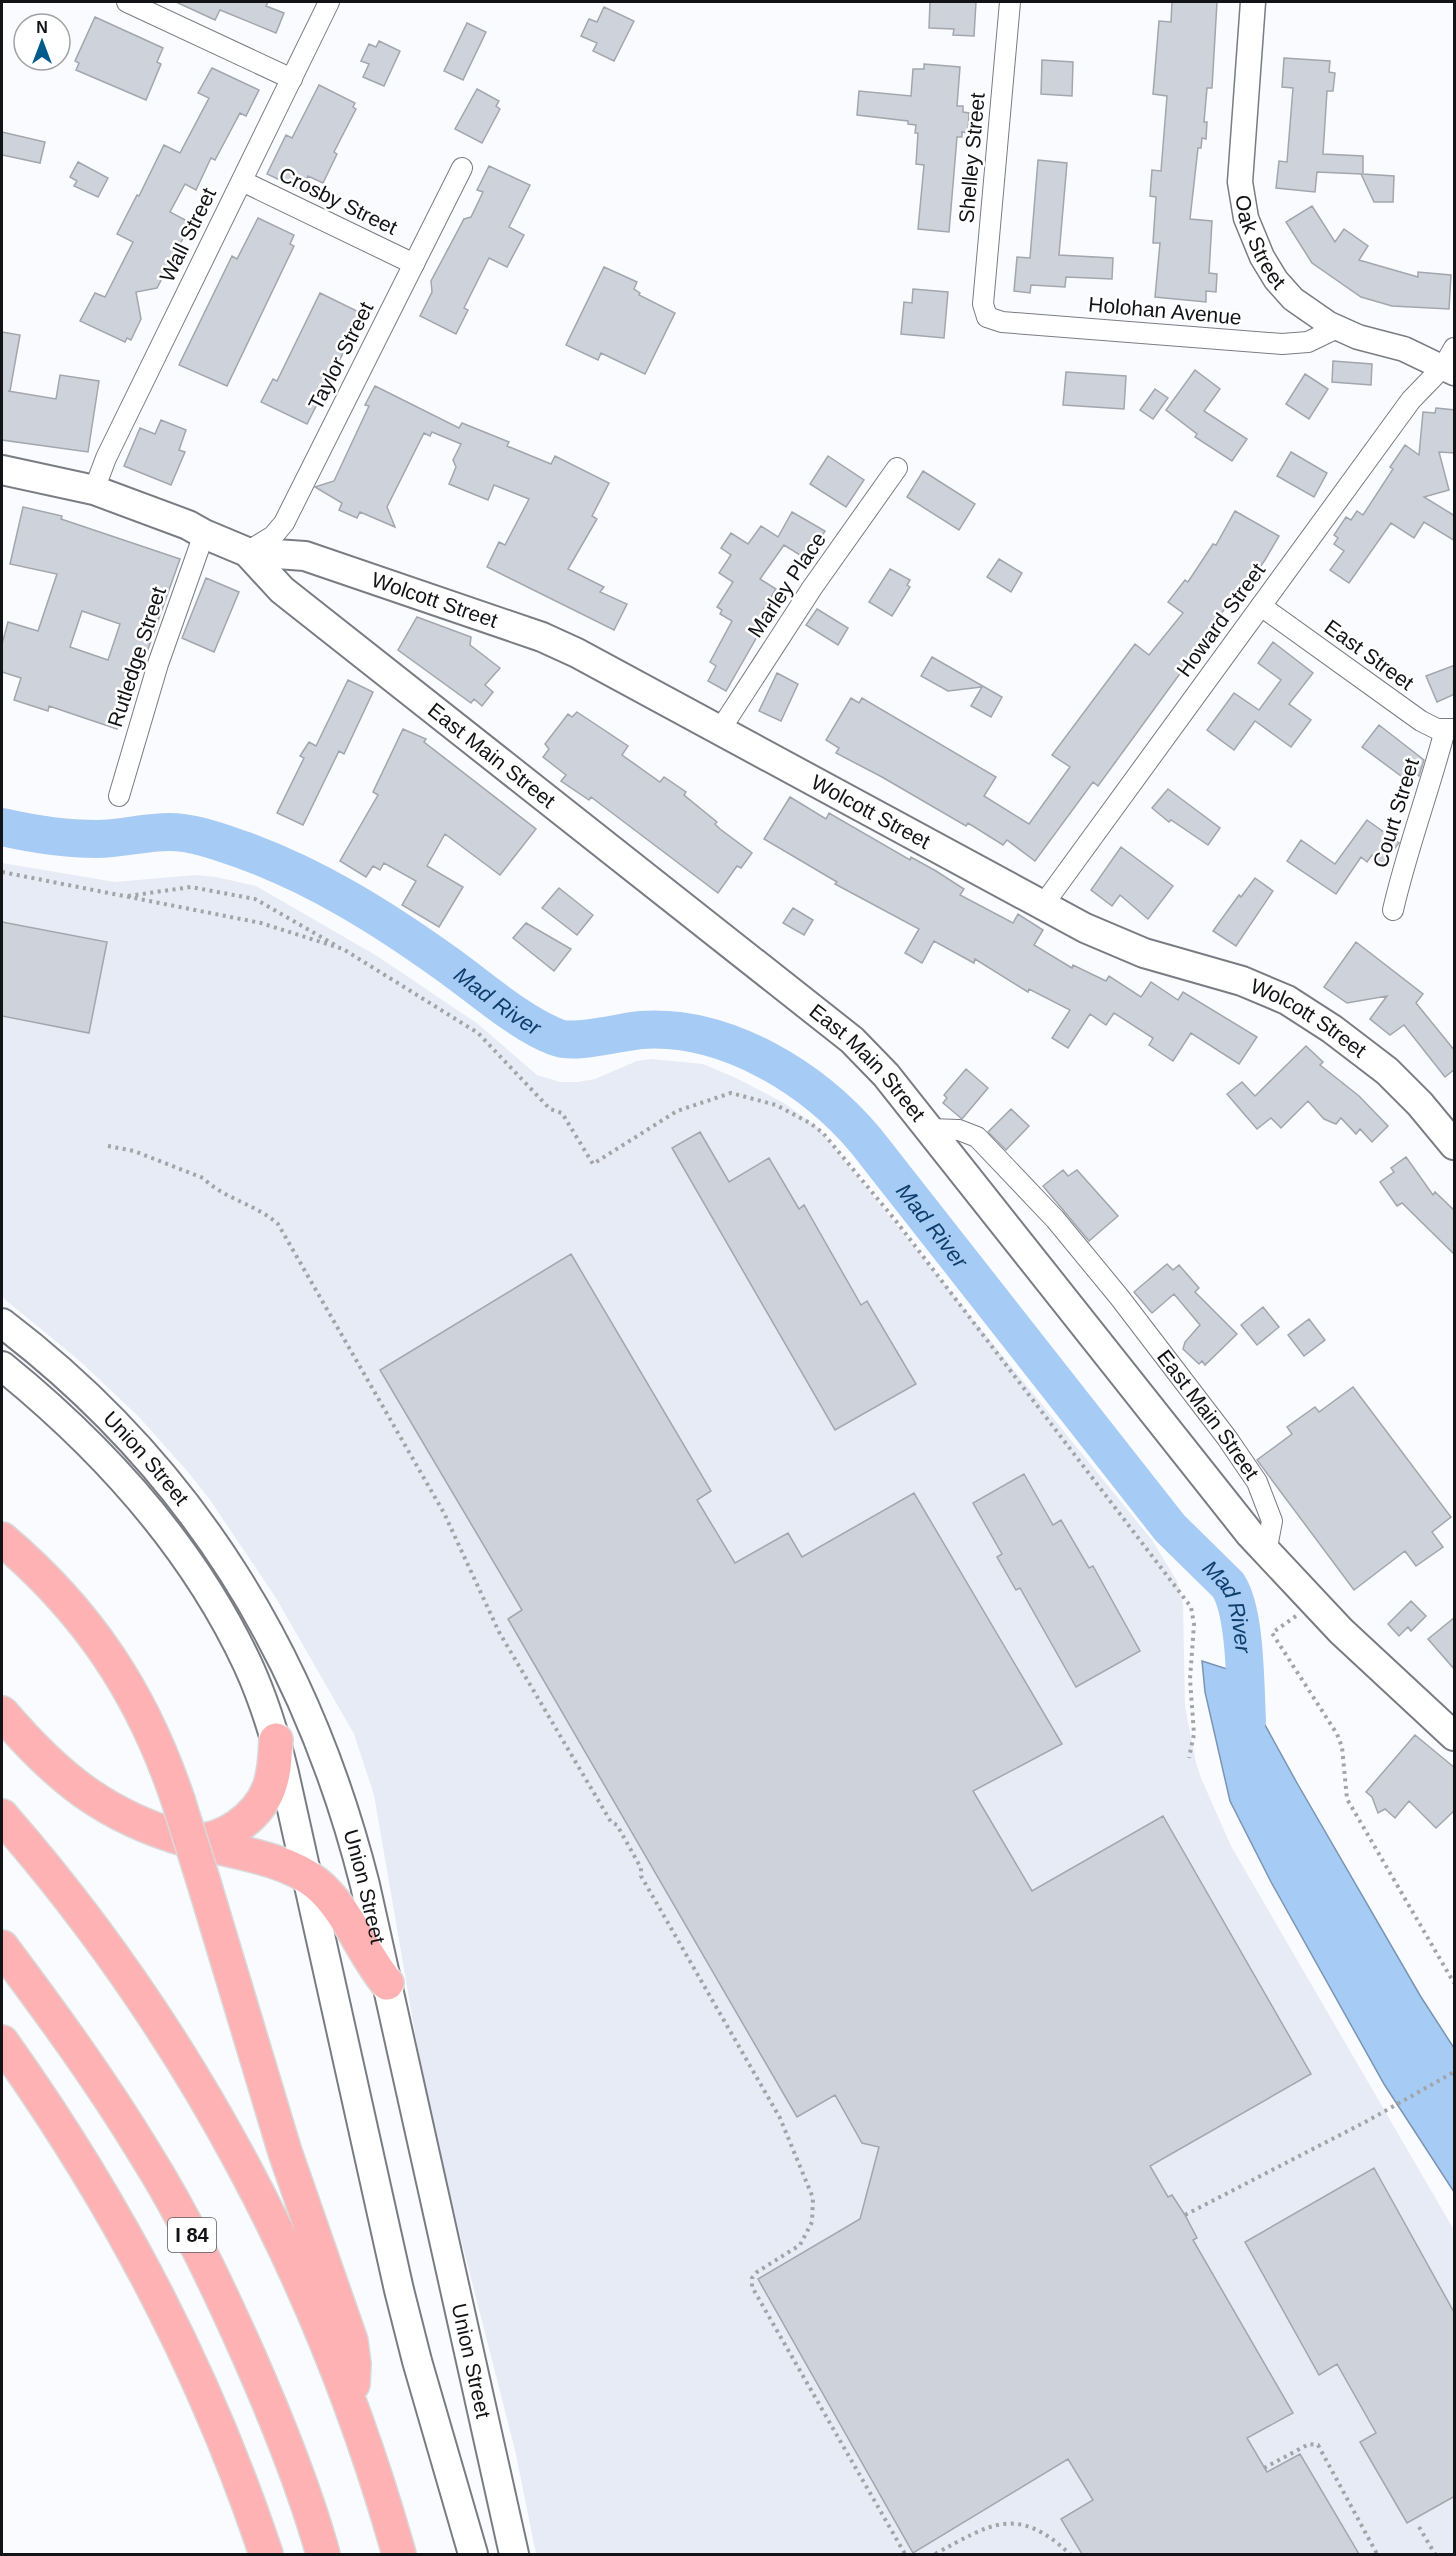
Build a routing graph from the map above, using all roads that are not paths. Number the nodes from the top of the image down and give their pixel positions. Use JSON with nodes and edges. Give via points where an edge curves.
{"nodes":[{"id":1,"x":127,"y":2,"type":"edge"},
{"id":2,"x":329,"y":2,"type":"edge"},
{"id":3,"x":1010,"y":2,"type":"edge"},
{"id":4,"x":1253,"y":2,"type":"edge"},
{"id":5,"x":292,"y":79,"type":"junction"},
{"id":6,"x":462,"y":168,"type":"dead end"},
{"id":7,"x":242,"y":181,"type":"junction"},
{"id":8,"x":414,"y":264,"type":"junction"},
{"id":9,"x":987,"y":317,"type":"joint"},
{"id":10,"x":1337,"y":328,"type":"junction"},
{"id":11,"x":1451,"y":362,"type":"edge"},
{"id":12,"x":897,"y":468,"type":"dead end"},
{"id":13,"x":2,"y":470,"type":"edge"},
{"id":14,"x":94,"y":490,"type":"junction"},
{"id":15,"x":204,"y":534,"type":"junction"},
{"id":16,"x":247,"y":552,"type":"junction"},
{"id":17,"x":1261,"y":606,"type":"junction"},
{"id":18,"x":720,"y":730,"type":"junction"},
{"id":19,"x":1450,"y":730,"type":"edge"},
{"id":20,"x":119,"y":796,"type":"dead end"},
{"id":21,"x":1043,"y":905,"type":"junction"},
{"id":22,"x":1392,"y":910,"type":"dead end"},
{"id":23,"x":929,"y":1129,"type":"junction"},
{"id":24,"x":1455,"y":1145,"type":"edge"},
{"id":25,"x":2,"y":1323,"type":"edge"},
{"id":26,"x":2,"y":1366,"type":"edge"},
{"id":27,"x":62,"y":1373,"type":"junction"},
{"id":28,"x":39,"y":1397,"type":"junction"},
{"id":29,"x":2,"y":1539,"type":"edge"},
{"id":30,"x":1266,"y":1553,"type":"junction"},
{"id":31,"x":2,"y":1713,"type":"edge"},
{"id":32,"x":1455,"y":1736,"type":"edge"},
{"id":33,"x":276,"y":1740,"type":"junction"},
{"id":34,"x":2,"y":1816,"type":"edge"},
{"id":35,"x":187,"y":1839,"type":"junction"},
{"id":36,"x":308,"y":1877,"type":"junction"},
{"id":37,"x":2,"y":1947,"type":"edge"},
{"id":38,"x":387,"y":1983,"type":"junction"},
{"id":39,"x":2,"y":2042,"type":"edge"},
{"id":40,"x":351,"y":2401,"type":"junction"},
{"id":41,"x":266,"y":2554,"type":"edge"},
{"id":42,"x":323,"y":2554,"type":"edge"},
{"id":43,"x":399,"y":2554,"type":"edge"},
{"id":44,"x":473,"y":2554,"type":"edge"},
{"id":45,"x":514,"y":2554,"type":"edge"}],
"edges":[{"from":1,"to":5,"type":"street"},
{"from":2,"to":5,"type":"street","name":"Wall Street"},
{"from":3,"to":9,"type":"street","name":"Shelley Street","via":[[983,304]]},
{"from":4,"to":10,"type":"street","name":"Oak Street","via":[[1240,165],[1246,218],[1276,280],[1302,306]]},
{"from":5,"to":7,"type":"street","name":"Wall Street"},
{"from":6,"to":8,"type":"street","name":"Taylor Street"},
{"from":7,"to":8,"type":"street","name":"Crosby Street"},
{"from":7,"to":14,"type":"street","name":"Wall Street","via":[[106,458]]},
{"from":8,"to":16,"type":"street","name":"Taylor Street","via":[[285,523],[273,536]]},
{"from":9,"to":10,"type":"street","name":"Holohan Avenue","via":[[1002,322],[1282,344],[1308,342]]},
{"from":10,"to":11,"type":"street","name":"Oak Street"},
{"from":11,"to":17,"type":"street","name":"Howard Street","via":[[1411,400]]},
{"from":12,"to":18,"type":"street","name":"Marley Place","via":[[812,588]]},
{"from":13,"to":14,"type":"main road","name":"East Main Street"},
{"from":14,"to":15,"type":"main road","name":"East Main Street","via":[[173,518]]},
{"from":15,"to":16,"type":"main road","name":"East Main Street"},
{"from":15,"to":20,"type":"street","name":"Rutledge Street","via":[[158,664]]},
{"from":16,"to":18,"type":"main road","name":"Wolcott Street","via":[[305,556],[533,634],[577,653]]},
{"from":16,"to":23,"type":"main road","name":"East Main Street","via":[[282,591],[845,1034],[886,1075]]},
{"from":17,"to":19,"type":"street","name":"East Street","via":[[1421,721],[1432,728]]},
{"from":17,"to":21,"type":"street","name":"Howard Street"},
{"from":18,"to":21,"type":"main road","name":"Wolcott Street"},
{"from":19,"to":22,"type":"street","name":"Court Street","via":[[1411,838]]},
{"from":21,"to":24,"type":"main road","name":"Wolcott Street","via":[[1114,941],[1250,984],[1287,1000],[1387,1071]]},
{"from":23,"to":30,"type":"main road","name":"East Main Street"},
{"from":23,"to":30,"type":"street","name":"East Main Street","via":[[959,1130],[977,1137],[1054,1219],[1120,1298],[1257,1482],[1272,1521]]},
{"from":25,"to":27,"type":"main road","name":"Union Street"},
{"from":26,"to":28,"type":"main road","name":"Union Street"},
{"from":27,"to":28,"type":"main road"},
{"from":27,"to":38,"type":"main road","name":"Union Street","via":[[129,1438],[177,1493],[227,1562],[278,1648],[315,1728],[342,1803]]},
{"from":28,"to":33,"type":"main road","name":"Union Street","via":[[125,1482],[191,1568],[248,1665]]},
{"from":29,"to":40,"type":"highway","bridge":true,"via":[[74,1609],[112,1659],[150,1726],[178,1800],[285,2152],[351,2341]]},
{"from":30,"to":32,"type":"main road","name":"East Main Street","via":[[1372,1662]]},
{"from":31,"to":35,"type":"highway","via":[[40,1754],[87,1795],[139,1823]]},
{"from":33,"to":35,"type":"highway","via":[[270,1786],[256,1809],[223,1835]]},
{"from":33,"to":36,"type":"main road","name":"Union Street"},
{"from":34,"to":40,"type":"highway","via":[[103,1941],[196,2081],[280,2237]]},
{"from":35,"to":36,"type":"highway","via":[[284,1865]]},
{"from":36,"to":38,"type":"highway","via":[[334,1900]]},
{"from":36,"to":44,"type":"main road","name":"Union Street","via":[[408,2327]]},
{"from":37,"to":42,"type":"highway","number":"I 84","via":[[113,2103],[195,2241],[272,2411]]},
{"from":38,"to":45,"type":"main road","name":"Union Street"},
{"from":39,"to":41,"type":"highway","via":[[73,2146],[153,2287],[215,2417]]},
{"from":40,"to":43,"type":"highway"}]}
